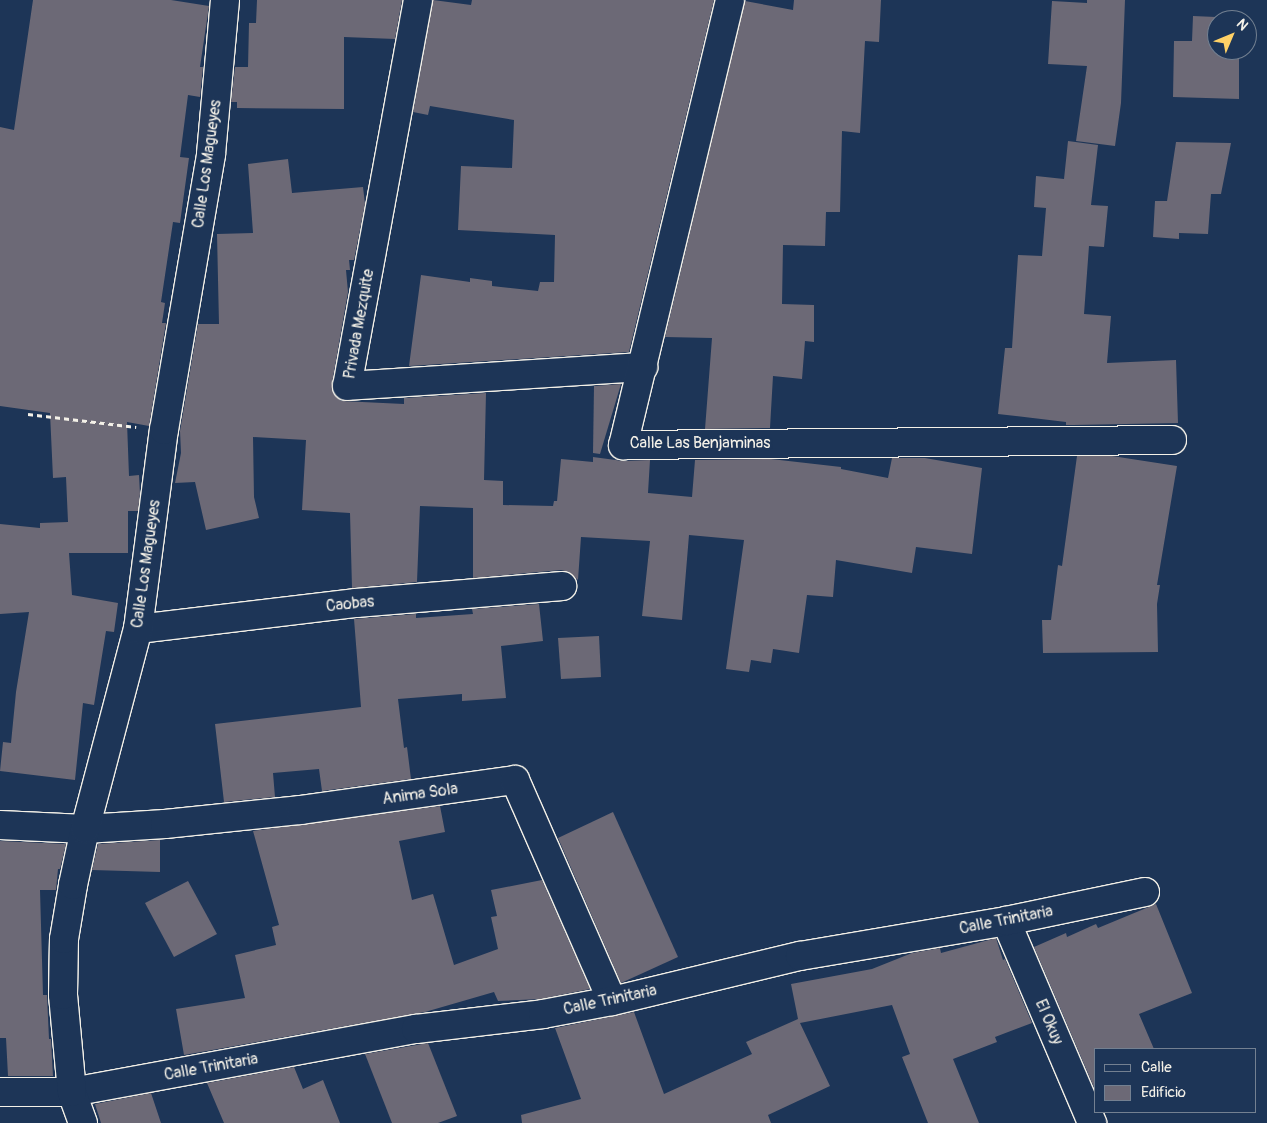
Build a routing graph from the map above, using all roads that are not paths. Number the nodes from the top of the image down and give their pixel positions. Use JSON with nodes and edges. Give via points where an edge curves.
{"nodes":[{"id":1,"x":224,"y":0,"type":"edge"},
{"id":2,"x":418,"y":0,"type":"edge"},
{"id":3,"x":730,"y":0,"type":"edge"},
{"id":4,"x":642,"y":367,"type":"junction"},
{"id":5,"x":1172,"y":440,"type":"dead end"},
{"id":6,"x":562,"y":586,"type":"dead end"},
{"id":7,"x":138,"y":629,"type":"junction"},
{"id":8,"x":0,"y":825,"type":"edge"},
{"id":9,"x":85,"y":829,"type":"junction"},
{"id":10,"x":1144,"y":892,"type":"dead end"},
{"id":11,"x":1006,"y":922,"type":"junction"},
{"id":12,"x":612,"y":1001,"type":"junction"},
{"id":13,"x":0,"y":1092,"type":"edge"},
{"id":14,"x":72,"y":1092,"type":"junction"},
{"id":15,"x":83,"y":1123,"type":"edge"},
{"id":16,"x":1092,"y":1123,"type":"edge"}],
"edges":[{"from":1,"to":7,"type":"street","name":"Calle Los Magueyes","via":[[211,154],[164,430]]},
{"from":2,"to":4,"type":"street","name":"Privada Mezquite","via":[[347,386]]},
{"from":3,"to":4,"type":"street","name":"Calle Las Benjaminas"},
{"from":4,"to":5,"type":"street","name":"Calle Las Benjaminas","via":[[623,445]]},
{"from":6,"to":7,"type":"street","name":"Caobas","via":[[356,602]]},
{"from":7,"to":9,"type":"street","name":"Calle Los Magueyes"},
{"from":8,"to":9,"type":"street"},
{"from":9,"to":12,"type":"street","name":"Anima Sola","via":[[301,810],[515,780]]},
{"from":9,"to":14,"type":"street","name":"Calle Los Magueyes","via":[[64,939],[63,995]]},
{"from":10,"to":11,"type":"street","name":"Calle Trinitaria"},
{"from":11,"to":12,"type":"street","name":"Calle Trinitaria","via":[[800,956]]},
{"from":11,"to":16,"type":"street","name":"El Okuy"},
{"from":12,"to":14,"type":"street","name":"Calle Trinitaria","via":[[543,1014],[416,1029]]},
{"from":13,"to":14,"type":"street","name":"Calle Trinitaria"},
{"from":14,"to":15,"type":"street","name":"Calle Los Magueyes"}]}
